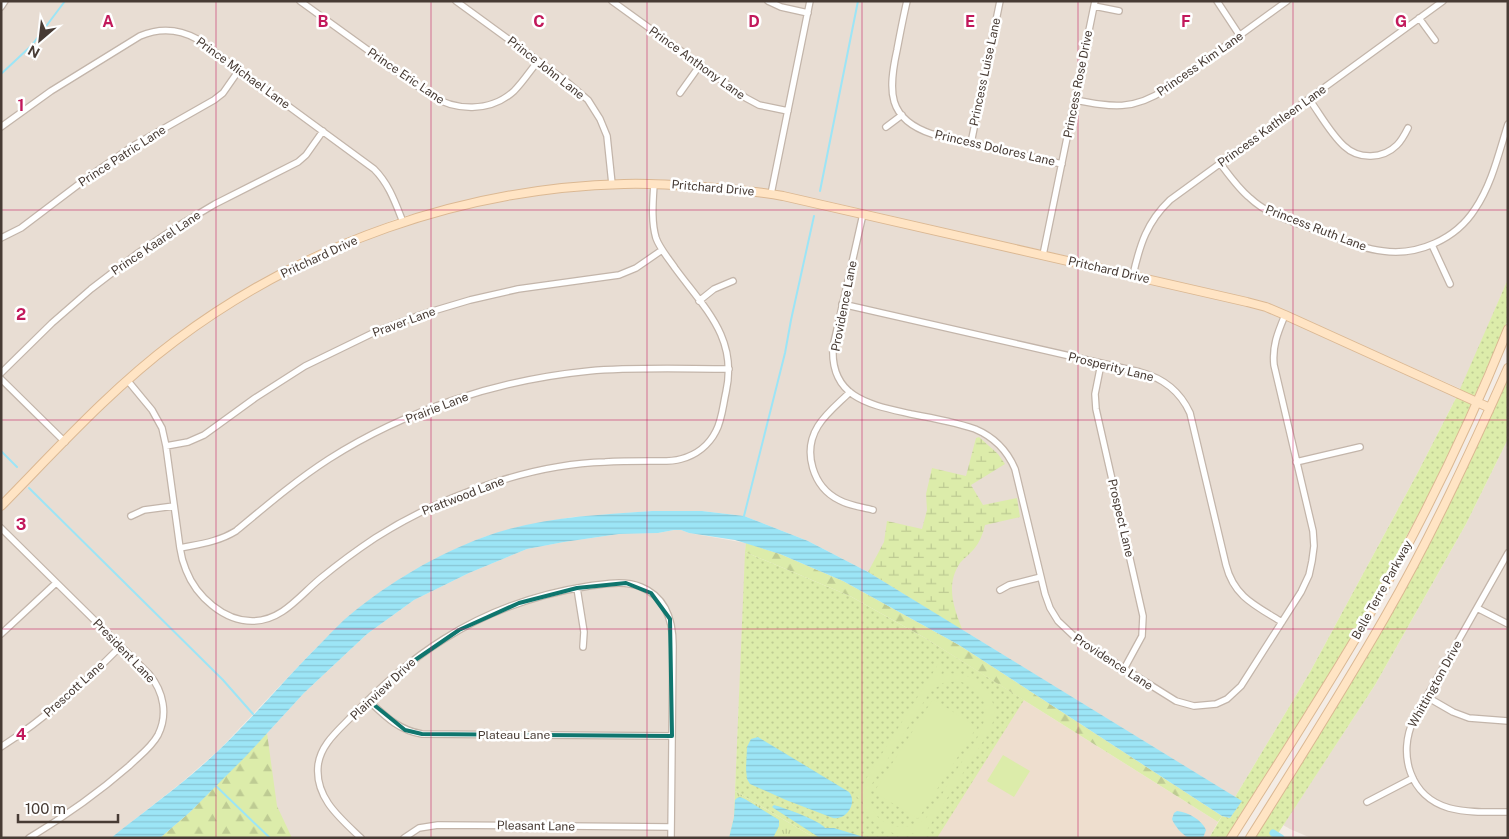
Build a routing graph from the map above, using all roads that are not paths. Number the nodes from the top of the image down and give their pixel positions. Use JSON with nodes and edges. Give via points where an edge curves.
{"nodes":[{"id":1,"x":5,"y":1,"type":"edge"},
{"id":2,"x":300,"y":1,"type":"edge"},
{"id":3,"x":456,"y":1,"type":"edge"},
{"id":4,"x":612,"y":1,"type":"edge"},
{"id":5,"x":768,"y":1,"type":"edge"},
{"id":6,"x":810,"y":1,"type":"edge"},
{"id":7,"x":907,"y":1,"type":"edge"},
{"id":8,"x":1000,"y":1,"type":"edge"},
{"id":9,"x":1217,"y":1,"type":"edge"},
{"id":10,"x":1287,"y":1,"type":"edge"},
{"id":11,"x":1442,"y":1,"type":"edge"},
{"id":12,"x":1094,"y":4,"type":"edge"},
{"id":13,"x":1,"y":6,"type":"edge"},
{"id":14,"x":1119,"y":11,"type":"dead end"},
{"id":15,"x":808,"y":13,"type":"junction"},
{"id":16,"x":1419,"y":18,"type":"junction"},
{"id":17,"x":1240,"y":36,"type":"junction"},
{"id":18,"x":1435,"y":40,"type":"dead end"},
{"id":19,"x":538,"y":61,"type":"junction"},
{"id":20,"x":700,"y":65,"type":"junction"},
{"id":21,"x":239,"y":70,"type":"junction"},
{"id":22,"x":680,"y":93,"type":"dead end"},
{"id":23,"x":1309,"y":99,"type":"junction"},
{"id":24,"x":1075,"y":100,"type":"junction"},
{"id":25,"x":788,"y":111,"type":"junction"},
{"id":26,"x":902,"y":116,"type":"junction"},
{"id":27,"x":1508,"y":124,"type":"edge"},
{"id":28,"x":1,"y":127,"type":"edge"},
{"id":29,"x":886,"y":127,"type":"dead end"},
{"id":30,"x":1408,"y":128,"type":"dead end"},
{"id":31,"x":323,"y":131,"type":"junction"},
{"id":32,"x":971,"y":143,"type":"junction"},
{"id":33,"x":1220,"y":163,"type":"junction"},
{"id":34,"x":1062,"y":164,"type":"junction"},
{"id":35,"x":612,"y":184,"type":"junction"},
{"id":36,"x":654,"y":184,"type":"junction"},
{"id":37,"x":771,"y":194,"type":"junction"},
{"id":38,"x":863,"y":214,"type":"junction"},
{"id":39,"x":403,"y":222,"type":"junction"},
{"id":40,"x":1,"y":238,"type":"edge"},
{"id":41,"x":1432,"y":245,"type":"junction"},
{"id":42,"x":662,"y":250,"type":"junction"},
{"id":43,"x":1043,"y":255,"type":"junction"},
{"id":44,"x":1133,"y":275,"type":"junction"},
{"id":45,"x":733,"y":281,"type":"dead end"},
{"id":46,"x":1450,"y":284,"type":"dead end"},
{"id":47,"x":699,"y":301,"type":"junction"},
{"id":48,"x":842,"y":304,"type":"junction"},
{"id":49,"x":1285,"y":315,"type":"junction"},
{"id":50,"x":1508,"y":329,"type":"edge"},
{"id":51,"x":1101,"y":364,"type":"junction"},
{"id":52,"x":1508,"y":368,"type":"edge"},
{"id":53,"x":729,"y":369,"type":"junction"},
{"id":54,"x":1,"y":373,"type":"edge"},
{"id":55,"x":1,"y":378,"type":"edge"},
{"id":56,"x":128,"y":381,"type":"junction"},
{"id":57,"x":850,"y":392,"type":"junction"},
{"id":58,"x":1477,"y":401,"type":"junction"},
{"id":59,"x":1490,"y":408,"type":"junction"},
{"id":60,"x":64,"y":442,"type":"junction"},
{"id":61,"x":166,"y":446,"type":"junction"},
{"id":62,"x":1360,"y":447,"type":"dead end"},
{"id":63,"x":1296,"y":462,"type":"junction"},
{"id":64,"x":1,"y":506,"type":"edge"},
{"id":65,"x":174,"y":506,"type":"junction"},
{"id":66,"x":873,"y":510,"type":"dead end"},
{"id":67,"x":131,"y":516,"type":"dead end"},
{"id":68,"x":1,"y":528,"type":"edge"},
{"id":69,"x":180,"y":548,"type":"junction"},
{"id":70,"x":1508,"y":552,"type":"edge"},
{"id":71,"x":1041,"y":577,"type":"junction"},
{"id":72,"x":56,"y":583,"type":"junction"},
{"id":73,"x":577,"y":588,"type":"junction"},
{"id":74,"x":1000,"y":590,"type":"dead end"},
{"id":75,"x":1477,"y":608,"type":"junction"},
{"id":76,"x":1282,"y":622,"type":"junction"},
{"id":77,"x":1508,"y":624,"type":"edge"},
{"id":78,"x":1,"y":634,"type":"edge"},
{"id":79,"x":121,"y":646,"type":"junction"},
{"id":80,"x":583,"y":647,"type":"dead end"},
{"id":81,"x":1124,"y":669,"type":"junction"},
{"id":82,"x":1426,"y":697,"type":"junction"},
{"id":83,"x":368,"y":700,"type":"junction"},
{"id":84,"x":1508,"y":721,"type":"edge"},
{"id":85,"x":672,"y":736,"type":"junction"},
{"id":86,"x":1,"y":747,"type":"edge"},
{"id":87,"x":1413,"y":778,"type":"junction"},
{"id":88,"x":1367,"y":802,"type":"dead end"},
{"id":89,"x":1508,"y":812,"type":"edge"},
{"id":90,"x":671,"y":827,"type":"junction"},
{"id":91,"x":29,"y":838,"type":"edge"},
{"id":92,"x":361,"y":838,"type":"edge"},
{"id":93,"x":404,"y":838,"type":"edge"},
{"id":94,"x":671,"y":838,"type":"edge"},
{"id":95,"x":1231,"y":838,"type":"edge"},
{"id":96,"x":1250,"y":838,"type":"edge"}],
"edges":[{"from":1,"to":13,"type":"street"},
{"from":2,"to":19,"type":"street","name":"Prince Eric Lane","via":[[430,95],[452,106],[476,107],[494,103],[516,88]]},
{"from":3,"to":19,"type":"street","name":"Prince John Lane"},
{"from":4,"to":20,"type":"street","name":"Prince Anthony Lane"},
{"from":5,"to":15,"type":"street"},
{"from":6,"to":15,"type":"street"},
{"from":7,"to":26,"type":"street","via":[[892,80],[893,97]]},
{"from":8,"to":32,"type":"street","name":"Princess Luise Lane"},
{"from":9,"to":17,"type":"street"},
{"from":10,"to":17,"type":"street","name":"Princess Kim Lane"},
{"from":11,"to":16,"type":"street","name":"Princess Kathleen Lane"},
{"from":12,"to":14,"type":"street"},
{"from":12,"to":24,"type":"street","name":"Princess Rose Drive"},
{"from":15,"to":25,"type":"street"},
{"from":16,"to":18,"type":"street"},
{"from":16,"to":23,"type":"street","name":"Princess Kathleen Lane"},
{"from":17,"to":24,"type":"street","name":"Princess Kim Lane","via":[[1166,90],[1144,101],[1115,106]]},
{"from":19,"to":35,"type":"street","name":"Prince John Lane","via":[[579,91],[597,114],[607,136]]},
{"from":20,"to":22,"type":"street"},
{"from":20,"to":25,"type":"street","name":"Prince Anthony Lane","via":[[751,101]]},
{"from":21,"to":28,"type":"street","name":"Prince Michael Lane","via":[[191,36],[174,31],[155,31],[140,36],[97,62]]},
{"from":21,"to":31,"type":"street","name":"Prince Michael Lane"},
{"from":21,"to":40,"type":"street","name":"Prince Patric Lane","via":[[214,100],[133,146],[21,228]]},
{"from":23,"to":30,"type":"street","via":[[1343,144],[1360,155],[1375,156],[1388,151],[1398,144]]},
{"from":23,"to":33,"type":"street","name":"Princess Kathleen Lane"},
{"from":24,"to":34,"type":"street","name":"Princess Rose Drive"},
{"from":25,"to":37,"type":"street"},
{"from":26,"to":29,"type":"street"},
{"from":26,"to":32,"type":"street","name":"Princess Dolores Lane","via":[[926,132]]},
{"from":27,"to":41,"type":"street","name":"Princess Ruth Lane","via":[[1476,209],[1457,229]]},
{"from":31,"to":39,"type":"street","name":"Prince Michael Lane","via":[[382,177]]},
{"from":31,"to":54,"type":"street","name":"Prince Kaarel Lane","via":[[298,162],[192,217],[113,271],[52,323]]},
{"from":32,"to":34,"type":"street","name":"Princess Dolores Lane"},
{"from":33,"to":41,"type":"street","name":"Princess Ruth Lane","via":[[1250,198],[1286,219],[1377,250],[1403,252]]},
{"from":33,"to":44,"type":"street","name":"Princess Kathleen Lane","via":[[1157,213],[1141,244]]},
{"from":34,"to":43,"type":"street","name":"Princess Rose Drive"},
{"from":35,"to":36,"type":"street","name":"Pritchard Drive"},
{"from":35,"to":39,"type":"street","name":"Pritchard Drive","via":[[538,191],[481,201]]},
{"from":36,"to":37,"type":"street","name":"Pritchard Drive"},
{"from":36,"to":42,"type":"street","name":"Prattwood Lane","via":[[654,232]]},
{"from":37,"to":38,"type":"street","name":"Pritchard Drive"},
{"from":38,"to":43,"type":"street","name":"Pritchard Drive"},
{"from":38,"to":48,"type":"street","name":"Providence Lane"},
{"from":39,"to":56,"type":"street","name":"Pritchard Drive","via":[[308,260],[242,295],[176,341]]},
{"from":41,"to":46,"type":"street"},
{"from":42,"to":47,"type":"street","name":"Prattwood Lane"},
{"from":42,"to":61,"type":"street","name":"Praver Lane","via":[[620,275],[508,291],[432,311],[377,331],[296,372],[204,435]]},
{"from":43,"to":44,"type":"street","name":"Pritchard Drive"},
{"from":44,"to":49,"type":"street","name":"Pritchard Drive","via":[[1266,307]]},
{"from":45,"to":47,"type":"street","via":[[714,289]]},
{"from":47,"to":53,"type":"street","name":"Prattwood Lane","via":[[720,329],[727,348]]},
{"from":48,"to":51,"type":"street","name":"Prosperity Lane"},
{"from":48,"to":57,"type":"street","name":"Providence Lane","via":[[834,360],[839,378]]},
{"from":49,"to":58,"type":"street","name":"Pritchard Drive"},
{"from":49,"to":63,"type":"street","name":"Providence Lane","via":[[1276,339],[1273,360]]},
{"from":50,"to":58,"type":"street","name":"Belle Terre Parkway"},
{"from":51,"to":76,"type":"street","name":"Prosperity Lane","via":[[1154,376],[1170,386],[1184,402],[1193,423],[1229,577],[1247,600]]},
{"from":51,"to":81,"type":"street","name":"Prospect Lane","via":[[1095,394],[1096,408],[1143,616],[1142,636]]},
{"from":52,"to":59,"type":"street","name":"Belle Terre Parkway"},
{"from":53,"to":69,"type":"street","name":"Prairie Lane","via":[[589,371],[508,384],[456,399],[385,428],[337,454],[226,537]]},
{"from":53,"to":69,"type":"street","name":"Prattwood Lane","via":[[717,430],[694,454],[669,461],[602,462],[564,467],[467,492],[421,512],[374,539],[320,578],[288,608],[269,618],[243,621],[214,607],[188,574]]},
{"from":55,"to":60,"type":"street"},
{"from":56,"to":60,"type":"street","name":"Pritchard Drive"},
{"from":56,"to":61,"type":"street","name":"Prattwood Lane","via":[[155,413]]},
{"from":57,"to":66,"type":"street","via":[[815,431],[811,447],[812,464],[818,480],[829,494],[845,503]]},
{"from":57,"to":71,"type":"street","name":"Providence Lane","via":[[872,405],[975,429],[1002,446],[1018,478]]},
{"from":58,"to":59,"type":"street","name":"Pritchard Drive"},
{"from":58,"to":95,"type":"street","name":"Belle Terre Parkway","via":[[1406,547],[1367,618]]},
{"from":59,"to":96,"type":"street","name":"Belle Terre Parkway","via":[[1386,616]]},
{"from":60,"to":64,"type":"street","name":"Pritchard Drive"},
{"from":61,"to":65,"type":"street","name":"Prattwood Lane"},
{"from":62,"to":63,"type":"street"},
{"from":63,"to":76,"type":"street","name":"Providence Lane","via":[[1312,532],[1313,554],[1306,582]]},
{"from":65,"to":67,"type":"street","via":[[144,510]]},
{"from":65,"to":69,"type":"street","name":"Prattwood Lane"},
{"from":68,"to":72,"type":"street","name":"President Lane"},
{"from":70,"to":75,"type":"street","name":"Whittington Drive"},
{"from":71,"to":74,"type":"street"},
{"from":71,"to":81,"type":"street","name":"Providence Lane","via":[[1048,601],[1063,628]]},
{"from":72,"to":78,"type":"street"},
{"from":72,"to":79,"type":"street","name":"President Lane"},
{"from":73,"to":80,"type":"street","via":[[584,632]]},
{"from":73,"to":83,"type":"street","name":"Plainview Drive","via":[[519,603],[459,630],[406,665]]},
{"from":73,"to":85,"type":"street","name":"Plainview Drive","via":[[626,583],[646,590],[665,609],[673,635]]},
{"from":75,"to":77,"type":"street"},
{"from":75,"to":82,"type":"street","name":"Whittington Drive"},
{"from":76,"to":81,"type":"street","name":"Providence Lane","via":[[1241,686],[1216,704],[1201,707],[1182,704]]},
{"from":79,"to":86,"type":"street","name":"Prescott Lane","via":[[67,698]]},
{"from":79,"to":91,"type":"street","name":"President Lane","via":[[150,674],[160,691],[164,710],[157,737],[148,749],[100,790]]},
{"from":82,"to":84,"type":"street","via":[[1463,716]]},
{"from":82,"to":87,"type":"street","name":"Whittington Drive","via":[[1406,743]]},
{"from":83,"to":85,"type":"street","name":"Plateau Lane","via":[[399,727],[422,734]]},
{"from":83,"to":92,"type":"street","name":"Plainview Drive","via":[[328,741],[318,766],[325,799]]},
{"from":85,"to":90,"type":"street","name":"Plainview Drive"},
{"from":87,"to":88,"type":"street"},
{"from":87,"to":89,"type":"street","name":"Whittington Drive","via":[[1424,793],[1442,806],[1466,811]]},
{"from":90,"to":93,"type":"street","name":"Pleasant Lane","via":[[438,825],[419,828]]},
{"from":90,"to":94,"type":"street","name":"Plainview Drive"}]}
